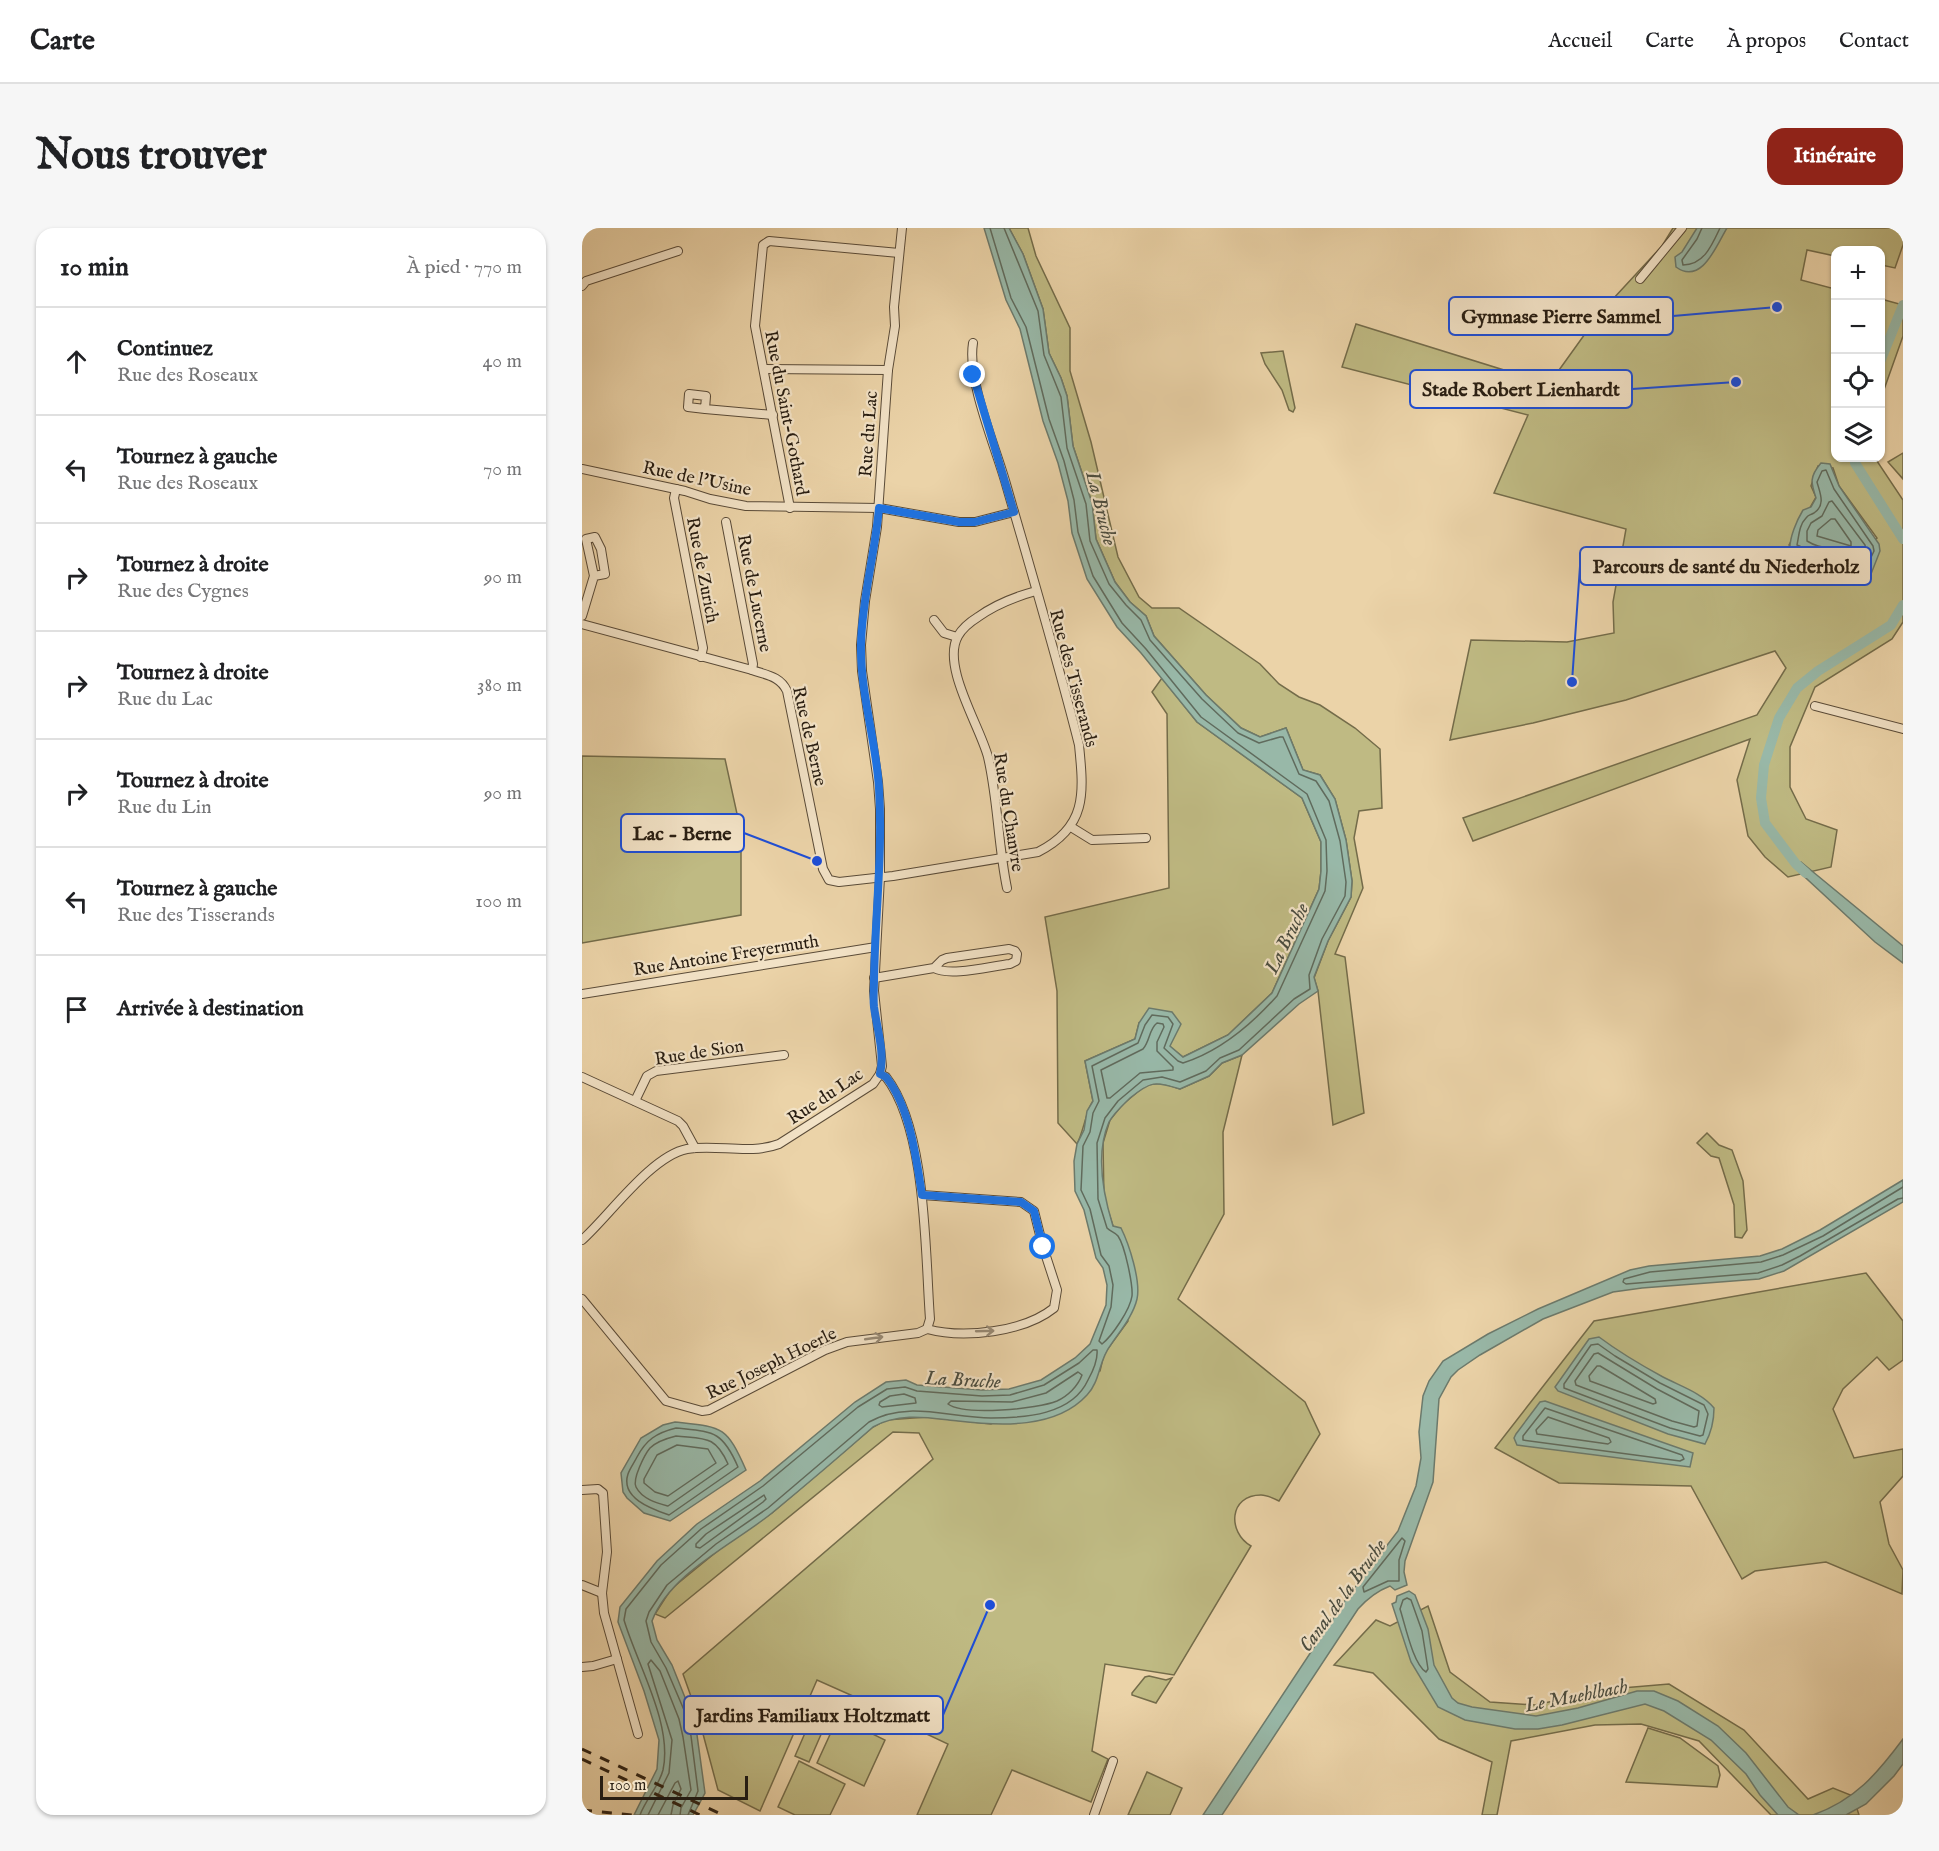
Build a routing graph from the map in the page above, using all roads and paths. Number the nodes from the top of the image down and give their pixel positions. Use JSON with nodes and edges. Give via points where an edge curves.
{"nodes":[{"id":1,"x":902,"y":228,"type":"edge"},
{"id":2,"x":1682,"y":228,"type":"edge"},
{"id":3,"x":678,"y":251,"type":"dead end"},
{"id":4,"x":899,"y":253,"type":"junction"},
{"id":5,"x":1640,"y":279,"type":"dead end"},
{"id":6,"x":582,"y":286,"type":"edge"},
{"id":7,"x":973,"y":342,"type":"dead end"},
{"id":8,"x":764,"y":369,"type":"junction"},
{"id":9,"x":888,"y":370,"type":"junction"},
{"id":10,"x":705,"y":409,"type":"dead end"},
{"id":11,"x":773,"y":414,"type":"junction"},
{"id":12,"x":582,"y":470,"type":"edge"},
{"id":13,"x":676,"y":489,"type":"junction"},
{"id":14,"x":790,"y":508,"type":"junction"},
{"id":15,"x":879,"y":508,"type":"junction"},
{"id":16,"x":1014,"y":512,"type":"junction"},
{"id":17,"x":726,"y":522,"type":"dead end"},
{"id":18,"x":594,"y":576,"type":"junction"},
{"id":19,"x":1036,"y":591,"type":"junction"},
{"id":20,"x":582,"y":616,"type":"edge"},
{"id":21,"x":934,"y":620,"type":"dead end"},
{"id":22,"x":582,"y":624,"type":"edge"},
{"id":23,"x":957,"y":637,"type":"junction"},
{"id":24,"x":702,"y":657,"type":"junction"},
{"id":25,"x":752,"y":670,"type":"junction"},
{"id":26,"x":1815,"y":706,"type":"dead end"},
{"id":27,"x":1903,"y":729,"type":"edge"},
{"id":28,"x":1071,"y":827,"type":"junction"},
{"id":29,"x":1146,"y":838,"type":"dead end"},
{"id":30,"x":1001,"y":858,"type":"junction"},
{"id":31,"x":880,"y":877,"type":"junction"},
{"id":32,"x":1007,"y":888,"type":"dead end"},
{"id":33,"x":876,"y":947,"type":"junction"},
{"id":34,"x":934,"y":968,"type":"junction"},
{"id":35,"x":874,"y":978,"type":"junction"},
{"id":36,"x":582,"y":994,"type":"edge"},
{"id":37,"x":784,"y":1055,"type":"dead end"},
{"id":38,"x":880,"y":1074,"type":"junction"},
{"id":39,"x":582,"y":1077,"type":"edge"},
{"id":40,"x":635,"y":1101,"type":"junction"},
{"id":41,"x":696,"y":1148,"type":"junction"},
{"id":42,"x":922,"y":1195,"type":"junction"},
{"id":43,"x":582,"y":1240,"type":"edge"},
{"id":44,"x":582,"y":1299,"type":"edge"},
{"id":45,"x":927,"y":1329,"type":"junction"},
{"id":46,"x":582,"y":1490,"type":"edge"},
{"id":47,"x":582,"y":1585,"type":"edge"},
{"id":48,"x":603,"y":1593,"type":"junction"},
{"id":49,"x":617,"y":1659,"type":"junction"},
{"id":50,"x":582,"y":1666,"type":"edge"},
{"id":51,"x":638,"y":1734,"type":"dead end"},
{"id":52,"x":1113,"y":1761,"type":"dead end"},
{"id":53,"x":1094,"y":1815,"type":"edge"}],
"edges":[{"from":1,"to":4,"type":"street","name":"Rue du Lac"},
{"from":2,"to":5,"type":"street"},
{"from":3,"to":6,"type":"street","via":[[586,281]]},
{"from":4,"to":8,"type":"street","name":"Rue du Saint-Gothard","via":[[769,242],[763,245],[755,326]]},
{"from":4,"to":9,"type":"street","name":"Rue du Lac"},
{"from":7,"to":16,"type":"street","name":"Rue des Tisserands","via":[[973,375]]},
{"from":8,"to":9,"type":"street"},
{"from":8,"to":11,"type":"street","name":"Rue du Saint-Gothard"},
{"from":9,"to":15,"type":"street","name":"Rue du Lac"},
{"from":10,"to":11,"type":"street"},
{"from":11,"to":14,"type":"street","name":"Rue du Saint-Gothard"},
{"from":12,"to":13,"type":"street","name":"Rue de l'Usine"},
{"from":13,"to":14,"type":"street","name":"Rue de l'Usine","via":[[746,506]]},
{"from":13,"to":24,"type":"street","name":"Rue de Zurich","via":[[674,498]]},
{"from":14,"to":15,"type":"street","name":"Rue de l'Usine"},
{"from":15,"to":16,"type":"street","name":"Rue de l'Usine","via":[[959,522]]},
{"from":15,"to":31,"type":"street","name":"Rue du Lac","via":[[861,645],[878,782]]},
{"from":16,"to":19,"type":"street","name":"Rue des Tisserands"},
{"from":17,"to":25,"type":"street","name":"Rue de Lucerne"},
{"from":18,"to":18,"type":"street","via":[[605,574],[602,549],[595,537],[586,539]]},
{"from":18,"to":20,"type":"street"},
{"from":19,"to":23,"type":"street","via":[[994,606]]},
{"from":19,"to":28,"type":"street","name":"Rue des Tisserands","via":[[1079,745],[1082,790]]},
{"from":21,"to":23,"type":"street","via":[[944,633]]},
{"from":22,"to":24,"type":"street","name":"Rue de Berne"},
{"from":23,"to":30,"type":"street","name":"Rue du Chanvre","via":[[956,668],[987,755]]},
{"from":24,"to":25,"type":"street","name":"Rue de Berne"},
{"from":25,"to":31,"type":"street","name":"Rue de Berne","via":[[777,678],[787,691],[826,876],[838,882]]},
{"from":26,"to":27,"type":"street"},
{"from":28,"to":29,"type":"street","via":[[1092,840]]},
{"from":28,"to":30,"type":"street","via":[[1056,843],[1038,852]]},
{"from":30,"to":31,"type":"street"},
{"from":30,"to":32,"type":"street","name":"Rue du Chanvre"},
{"from":31,"to":33,"type":"street","name":"Rue du Lac"},
{"from":33,"to":35,"type":"street","name":"Rue du Lac"},
{"from":33,"to":36,"type":"street","name":"Rue Antoine Freyermuth"},
{"from":34,"to":34,"type":"street","via":[[947,958],[1009,949],[1017,954],[1016,961],[1010,964],[952,972]]},
{"from":34,"to":35,"type":"street"},
{"from":35,"to":38,"type":"street","name":"Rue du Lac","via":[[874,1006],[882,1052]]},
{"from":37,"to":40,"type":"street","name":"Rue de Sion","via":[[656,1071],[647,1076]]},
{"from":38,"to":41,"type":"street","name":"Rue du Lac","via":[[873,1084],[779,1144],[762,1149]]},
{"from":38,"to":42,"type":"street","via":[[899,1098]]},
{"from":39,"to":40,"type":"street"},
{"from":40,"to":41,"type":"street","via":[[678,1121]]},
{"from":41,"to":43,"type":"street","name":"Rue du Lac","via":[[680,1151],[661,1162]]},
{"from":42,"to":45,"type":"street","via":[[930,1319]]},
{"from":45,"to":42,"type":"street","name":"Rue Joseph Hoerle","one_way":true,"via":[[942,1333],[1002,1331],[1041,1318],[1054,1308],[1058,1290],[1034,1211],[1021,1202]]},
{"from":44,"to":45,"type":"street","name":"Rue Joseph Hoerle","one_way":true,"via":[[666,1401],[702,1411],[825,1350],[847,1342]]},
{"from":46,"to":48,"type":"street","via":[[598,1489],[604,1497],[607,1552]]},
{"from":47,"to":48,"type":"street"},
{"from":48,"to":49,"type":"street","via":[[604,1613]]},
{"from":49,"to":50,"type":"street"},
{"from":49,"to":51,"type":"street"},
{"from":52,"to":53,"type":"street"}]}
